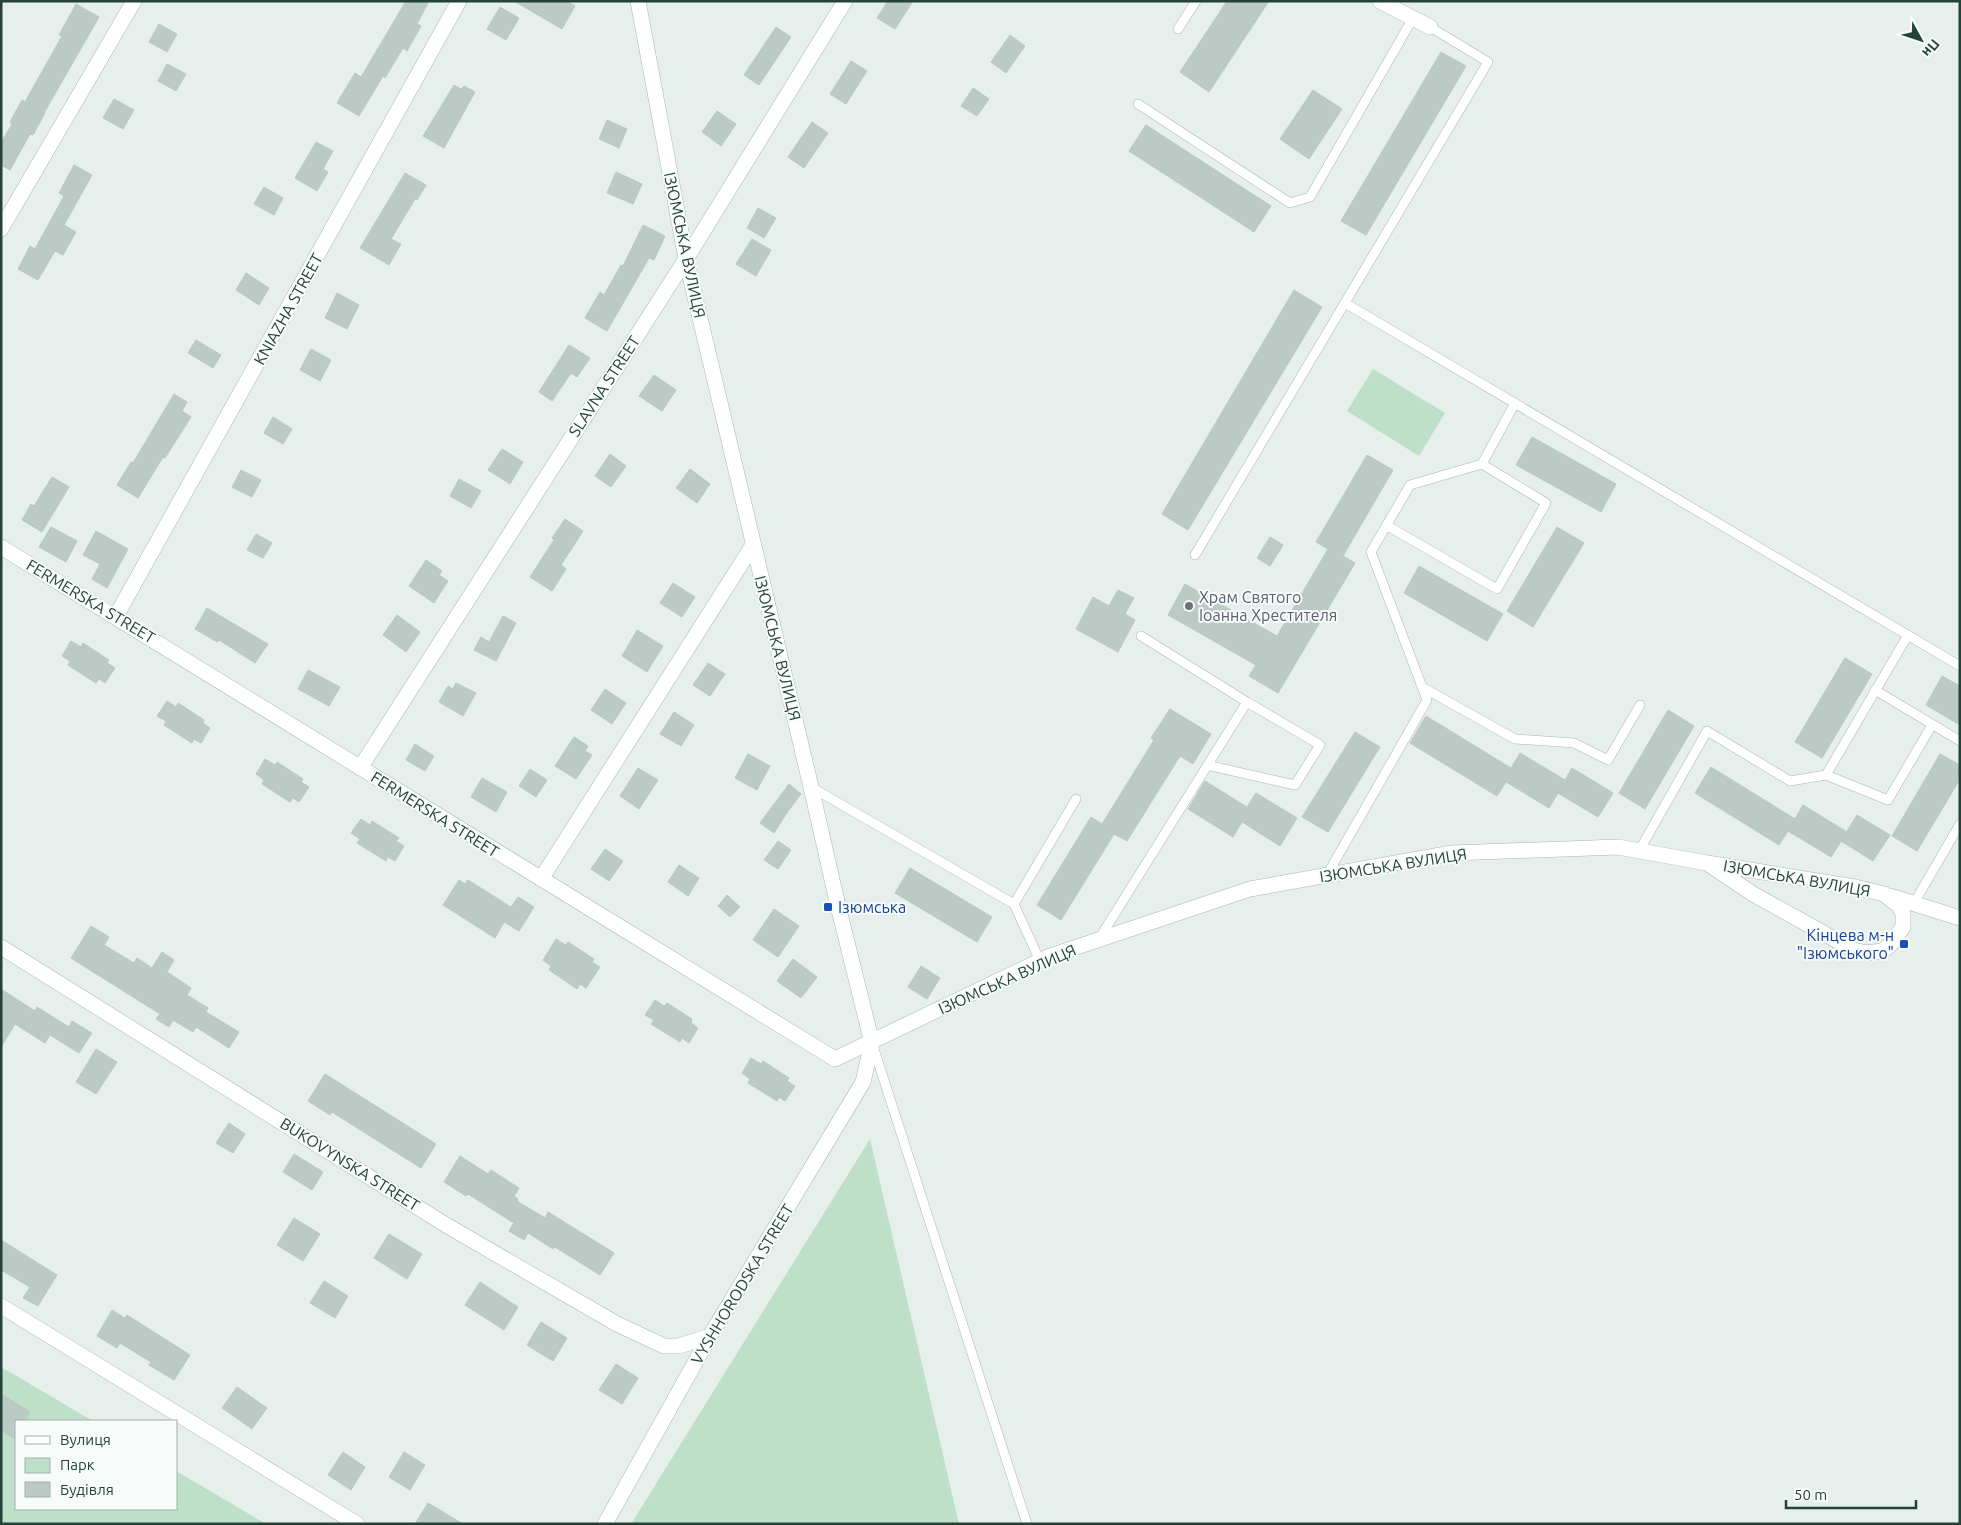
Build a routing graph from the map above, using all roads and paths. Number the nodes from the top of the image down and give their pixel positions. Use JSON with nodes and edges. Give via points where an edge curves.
{"nodes":[{"id":1,"x":134,"y":1,"type":"edge"},
{"id":2,"x":460,"y":1,"type":"edge"},
{"id":3,"x":638,"y":1,"type":"edge"},
{"id":4,"x":845,"y":1,"type":"edge"},
{"id":5,"x":1196,"y":1,"type":"edge"},
{"id":6,"x":1380,"y":1,"type":"edge"},
{"id":7,"x":1413,"y":18,"type":"junction"},
{"id":8,"x":1430,"y":27,"type":"joint"},
{"id":9,"x":1178,"y":29,"type":"dead end"},
{"id":10,"x":1138,"y":104,"type":"dead end"},
{"id":11,"x":1,"y":229,"type":"edge"},
{"id":12,"x":686,"y":259,"type":"junction"},
{"id":13,"x":1345,"y":303,"type":"junction"},
{"id":14,"x":1515,"y":403,"type":"junction"},
{"id":15,"x":1482,"y":464,"type":"junction"},
{"id":16,"x":1386,"y":525,"type":"junction"},
{"id":17,"x":753,"y":545,"type":"junction"},
{"id":18,"x":1,"y":547,"type":"edge"},
{"id":19,"x":1195,"y":556,"type":"dead end"},
{"id":20,"x":116,"y":616,"type":"junction"},
{"id":21,"x":1908,"y":635,"type":"junction"},
{"id":22,"x":1141,"y":636,"type":"dead end"},
{"id":23,"x":1960,"y":666,"type":"edge"},
{"id":24,"x":1422,"y":687,"type":"junction"},
{"id":25,"x":1875,"y":690,"type":"junction"},
{"id":26,"x":1247,"y":702,"type":"junction"},
{"id":27,"x":1640,"y":705,"type":"dead end"},
{"id":28,"x":1932,"y":725,"type":"junction"},
{"id":29,"x":1960,"y":741,"type":"edge"},
{"id":30,"x":1207,"y":765,"type":"junction"},
{"id":31,"x":360,"y":768,"type":"junction"},
{"id":32,"x":1826,"y":775,"type":"junction"},
{"id":33,"x":811,"y":787,"type":"junction"},
{"id":34,"x":1076,"y":799,"type":"dead end"},
{"id":35,"x":1960,"y":824,"type":"edge"},
{"id":36,"x":1639,"y":851,"type":"junction"},
{"id":37,"x":1707,"y":863,"type":"junction"},
{"id":38,"x":1326,"y":876,"type":"junction"},
{"id":39,"x":541,"y":879,"type":"junction"},
{"id":40,"x":1884,"y":894,"type":"junction"},
{"id":41,"x":1914,"y":903,"type":"junction"},
{"id":42,"x":1014,"y":904,"type":"junction"},
{"id":43,"x":1960,"y":918,"type":"edge"},
{"id":44,"x":1099,"y":939,"type":"junction"},
{"id":45,"x":1,"y":946,"type":"edge"},
{"id":46,"x":1040,"y":961,"type":"junction"},
{"id":47,"x":872,"y":1043,"type":"junction"},
{"id":48,"x":1,"y":1306,"type":"edge"},
{"id":49,"x":710,"y":1336,"type":"junction"},
{"id":50,"x":357,"y":1524,"type":"edge"},
{"id":51,"x":605,"y":1524,"type":"edge"},
{"id":52,"x":1027,"y":1524,"type":"edge"}],
"edges":[{"from":1,"to":11,"type":"street"},
{"from":2,"to":20,"type":"street","name":"KNIAZHA STREET"},
{"from":3,"to":12,"type":"street","name":"ІЗЮМСЬКА ВУЛИЦЯ"},
{"from":4,"to":12,"type":"street","name":"SLAVNA STREET"},
{"from":5,"to":9,"type":"lane"},
{"from":6,"to":7,"type":"street"},
{"from":7,"to":8,"type":"street"},
{"from":7,"to":10,"type":"lane","via":[[1310,197],[1290,203]]},
{"from":8,"to":13,"type":"lane","via":[[1488,62]]},
{"from":12,"to":17,"type":"street","name":"ІЗЮМСЬКА ВУЛИЦЯ"},
{"from":12,"to":31,"type":"street","name":"SLAVNA STREET"},
{"from":13,"to":14,"type":"lane"},
{"from":13,"to":19,"type":"lane"},
{"from":14,"to":15,"type":"lane"},
{"from":14,"to":21,"type":"lane"},
{"from":15,"to":16,"type":"lane","via":[[1410,485]]},
{"from":15,"to":16,"type":"lane","via":[[1546,503],[1497,589]]},
{"from":16,"to":24,"type":"lane","via":[[1370,552]]},
{"from":17,"to":33,"type":"street","name":"ІЗЮМСЬКА ВУЛИЦЯ"},
{"from":17,"to":39,"type":"street","name":"ІЗЮМСЬКА ВУЛИЦЯ"},
{"from":18,"to":20,"type":"street","name":"FERMERSKA STREET"},
{"from":20,"to":31,"type":"street","name":"FERMERSKA STREET"},
{"from":21,"to":23,"type":"lane"},
{"from":21,"to":25,"type":"lane"},
{"from":22,"to":26,"type":"lane"},
{"from":24,"to":27,"type":"lane","via":[[1515,739],[1574,744],[1608,760]]},
{"from":24,"to":38,"type":"lane","via":[[1427,700]]},
{"from":25,"to":28,"type":"lane"},
{"from":25,"to":32,"type":"lane"},
{"from":26,"to":30,"type":"lane"},
{"from":26,"to":30,"type":"lane","via":[[1320,744],[1295,785]]},
{"from":28,"to":29,"type":"lane"},
{"from":28,"to":32,"type":"lane","via":[[1888,800]]},
{"from":30,"to":44,"type":"lane"},
{"from":31,"to":39,"type":"street","name":"FERMERSKA STREET"},
{"from":32,"to":36,"type":"lane","via":[[1790,781],[1707,732]]},
{"from":33,"to":42,"type":"lane"},
{"from":33,"to":47,"type":"street","name":"ІЗЮМСЬКА ВУЛИЦЯ"},
{"from":34,"to":42,"type":"lane"},
{"from":35,"to":41,"type":"lane"},
{"from":36,"to":37,"type":"street","name":"ІЗЮМСЬКА ВУЛИЦЯ"},
{"from":36,"to":38,"type":"street","name":"ІЗЮМСЬКА ВУЛИЦЯ","via":[[1618,848],[1452,854]]},
{"from":37,"to":40,"type":"street","name":"ІЗЮМСЬКА ВУЛИЦЯ"},
{"from":37,"to":40,"type":"street","name":"ІЗЮМСЬКА ВУЛИЦЯ","via":[[1753,894],[1846,946],[1865,953],[1882,951],[1903,927],[1903,913],[1899,906]]},
{"from":38,"to":44,"type":"street","name":"ІЗЮМСЬКА ВУЛИЦЯ","via":[[1250,889]]},
{"from":39,"to":47,"type":"street","name":"FERMERSKA STREET","via":[[835,1059]]},
{"from":40,"to":41,"type":"street"},
{"from":41,"to":43,"type":"street"},
{"from":42,"to":46,"type":"lane"},
{"from":44,"to":46,"type":"street","name":"ІЗЮМСЬКА ВУЛИЦЯ"},
{"from":45,"to":49,"type":"street","name":"BUKOVYNSKA STREET","via":[[446,1225],[617,1324],[664,1346],[679,1346]]},
{"from":46,"to":47,"type":"street","name":"ІЗЮМСЬКА ВУЛИЦЯ"},
{"from":47,"to":49,"type":"street","name":"VYSHHORODSKA STREET","via":[[863,1082]]},
{"from":47,"to":52,"type":"lane"},
{"from":48,"to":50,"type":"street"},
{"from":49,"to":51,"type":"street","name":"VYSHHORODSKA STREET"}]}
